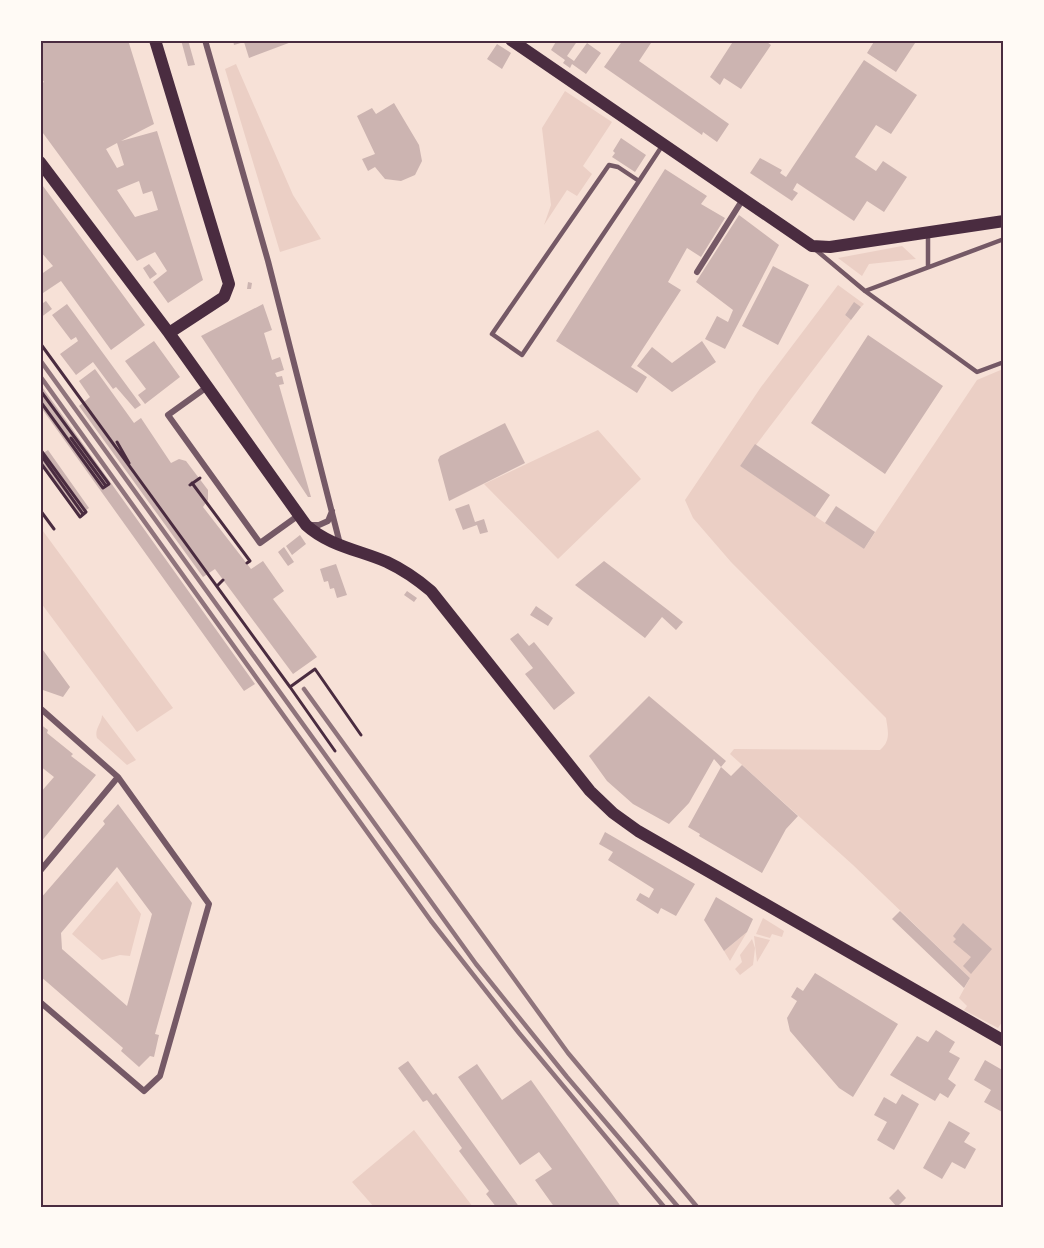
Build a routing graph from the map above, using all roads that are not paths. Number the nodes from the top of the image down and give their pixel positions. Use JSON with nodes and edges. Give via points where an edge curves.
{"nodes":[{"id":1,"x":155,"y":40,"type":"edge"},
{"id":2,"x":205,"y":40,"type":"edge"},
{"id":3,"x":511,"y":40,"type":"edge"},
{"id":4,"x":664,"y":144,"type":"junction"},
{"id":5,"x":40,"y":162,"type":"edge"},
{"id":6,"x":639,"y":181,"type":"junction"},
{"id":7,"x":743,"y":199,"type":"junction"},
{"id":8,"x":1004,"y":221,"type":"edge"},
{"id":9,"x":928,"y":233,"type":"junction"},
{"id":10,"x":1004,"y":239,"type":"edge"},
{"id":11,"x":812,"y":246,"type":"junction"},
{"id":12,"x":928,"y":267,"type":"junction"},
{"id":13,"x":698,"y":272,"type":"dead end"},
{"id":14,"x":865,"y":291,"type":"junction"},
{"id":15,"x":169,"y":333,"type":"junction"},
{"id":16,"x":1004,"y":362,"type":"edge"},
{"id":17,"x":207,"y":387,"type":"junction"},
{"id":18,"x":332,"y":510,"type":"junction"},
{"id":19,"x":302,"y":520,"type":"junction"},
{"id":20,"x":341,"y":546,"type":"junction"},
{"id":21,"x":40,"y":708,"type":"edge"},
{"id":22,"x":118,"y":777,"type":"junction"},
{"id":23,"x":40,"y":871,"type":"edge"},
{"id":24,"x":40,"y":1002,"type":"edge"},
{"id":25,"x":1004,"y":1041,"type":"edge"}],
"edges":[{"from":1,"to":15,"type":"main road","via":[[229,284],[224,297]]},
{"from":2,"to":18,"type":"street","via":[[268,261]]},
{"from":3,"to":4,"type":"main road"},
{"from":4,"to":6,"type":"lane"},
{"from":4,"to":7,"type":"main road"},
{"from":5,"to":15,"type":"main road"},
{"from":6,"to":6,"type":"lane","via":[[613,165],[605,168],[492,334],[522,355]]},
{"from":7,"to":11,"type":"main road"},
{"from":7,"to":13,"type":"street"},
{"from":8,"to":9,"type":"main road"},
{"from":9,"to":11,"type":"main road"},
{"from":9,"to":12,"type":"lane"},
{"from":10,"to":12,"type":"lane"},
{"from":11,"to":14,"type":"lane"},
{"from":12,"to":14,"type":"lane"},
{"from":14,"to":16,"type":"lane","via":[[977,372]]},
{"from":15,"to":17,"type":"main road"},
{"from":17,"to":19,"type":"main road"},
{"from":17,"to":19,"type":"street","via":[[168,415],[260,543]]},
{"from":18,"to":19,"type":"street","via":[[328,521],[319,525]]},
{"from":18,"to":20,"type":"street"},
{"from":19,"to":20,"type":"main road","via":[[316,535]]},
{"from":20,"to":25,"type":"main road","via":[[386,561],[410,573],[431,591],[590,791],[613,813],[715,876]]},
{"from":21,"to":22,"type":"street"},
{"from":22,"to":23,"type":"street"},
{"from":22,"to":24,"type":"street","via":[[209,904],[160,1076],[144,1091]]}]}
